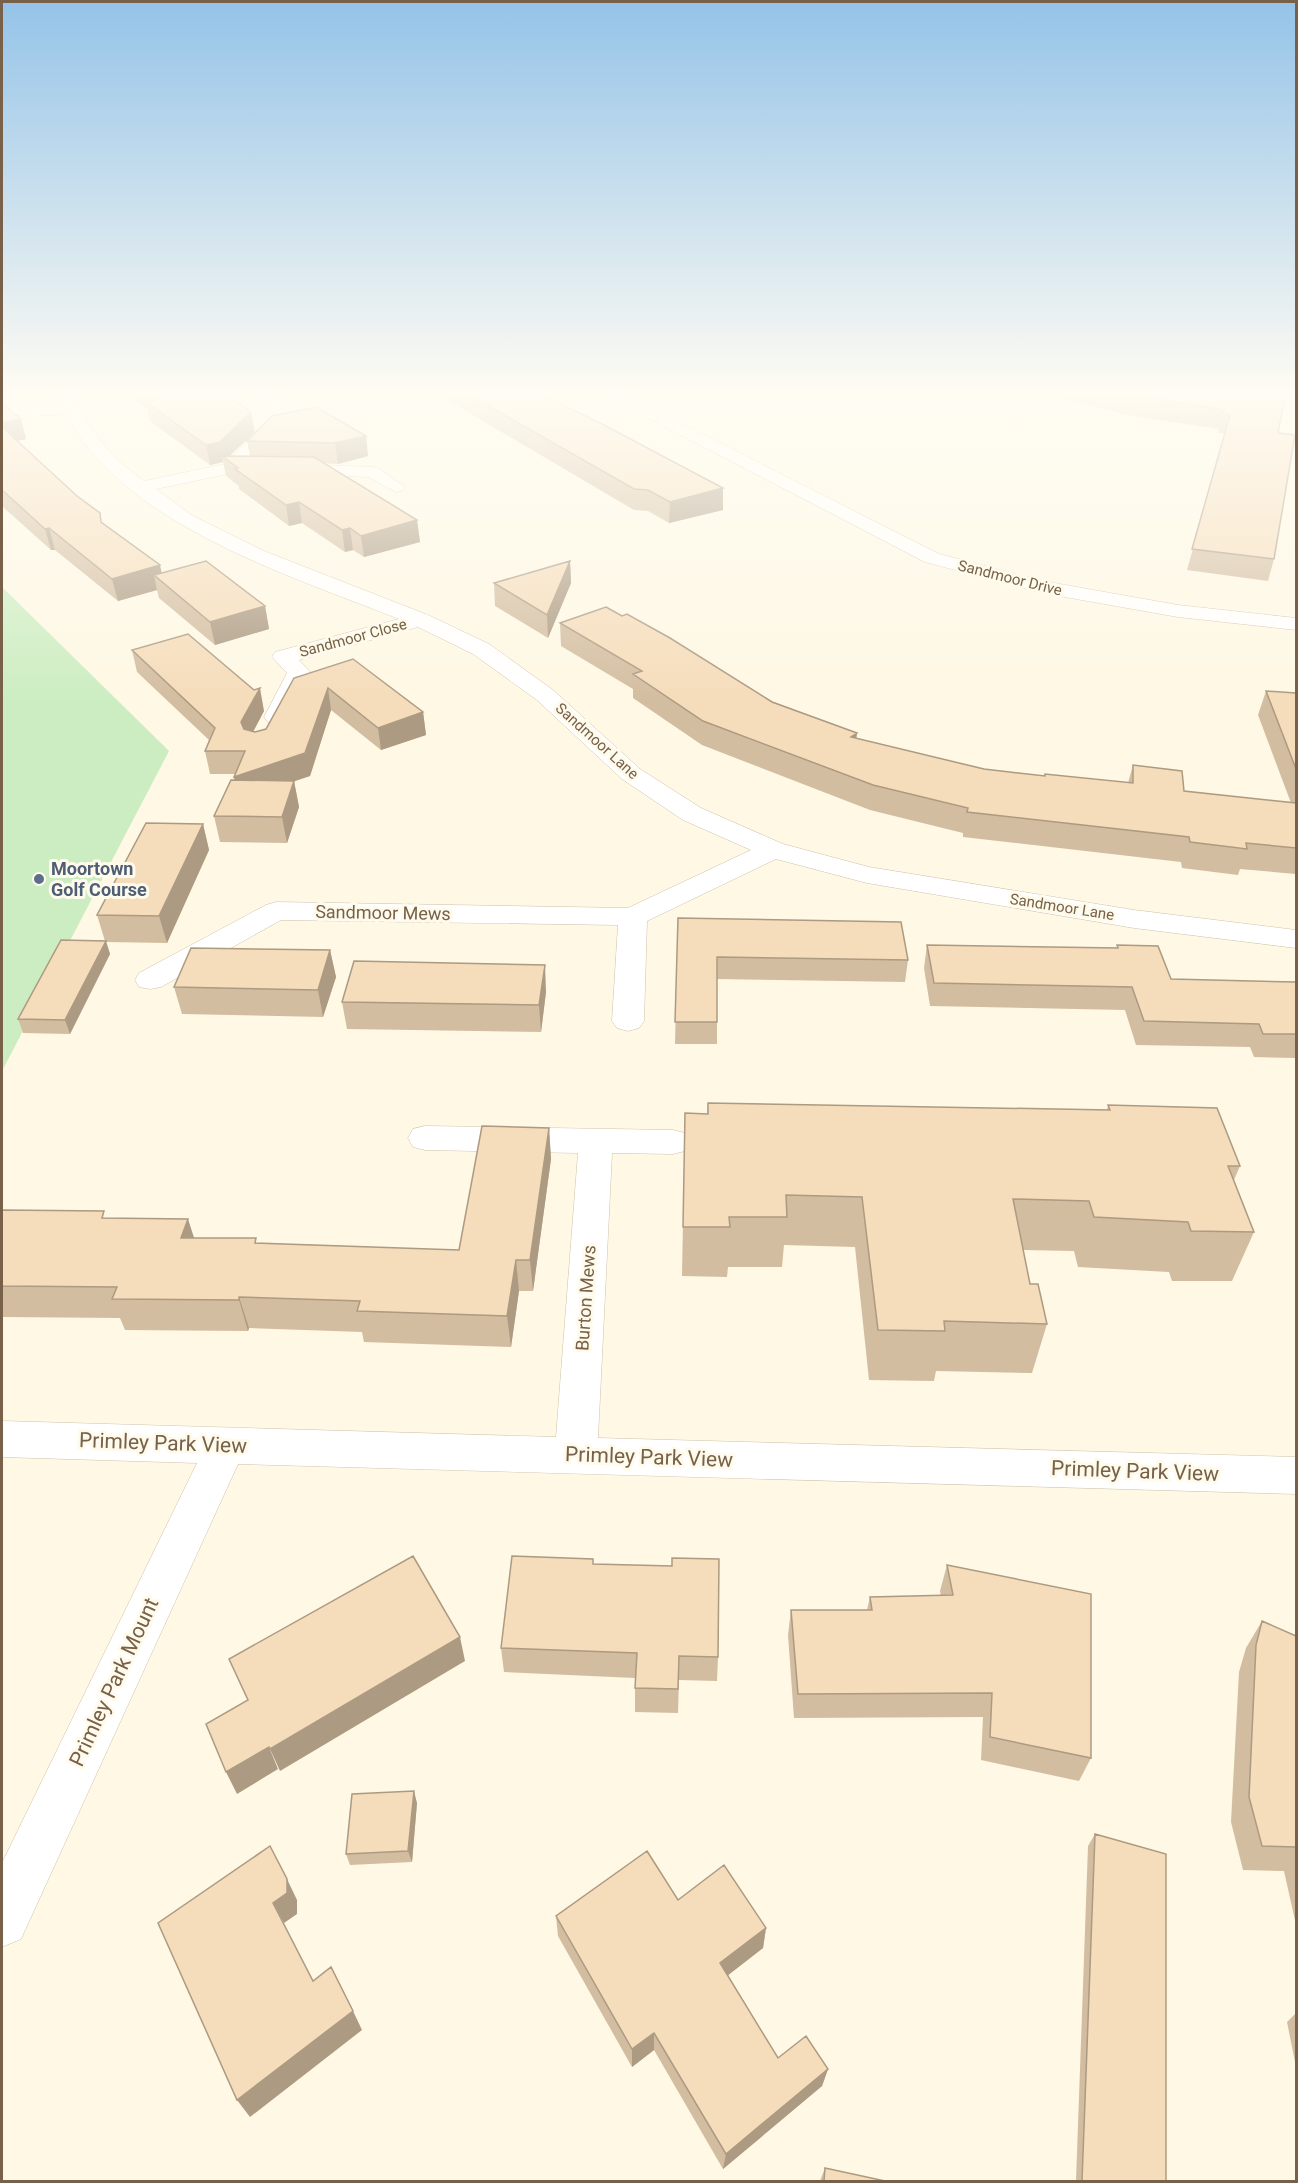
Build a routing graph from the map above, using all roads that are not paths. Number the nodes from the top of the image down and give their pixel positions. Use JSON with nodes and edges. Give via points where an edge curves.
{"nodes":[{"id":1,"x":157,"y":499,"type":"edge"},
{"id":2,"x":816,"y":499,"type":"edge"},
{"id":3,"x":420,"y":620,"type":"junction"},
{"id":4,"x":1296,"y":624,"type":"edge"},
{"id":5,"x":266,"y":735,"type":"edge"},
{"id":6,"x":773,"y":850,"type":"junction"},
{"id":7,"x":633,"y":917,"type":"junction"},
{"id":8,"x":1296,"y":939,"type":"edge"},
{"id":9,"x":150,"y":980,"type":"dead end"},
{"id":10,"x":628,"y":1021,"type":"dead end"},
{"id":11,"x":425,"y":1138,"type":"dead end"},
{"id":12,"x":596,"y":1141,"type":"junction"},
{"id":13,"x":673,"y":1142,"type":"dead end"},
{"id":14,"x":2,"y":1439,"type":"edge"},
{"id":15,"x":226,"y":1445,"type":"junction"},
{"id":16,"x":576,"y":1455,"type":"junction"},
{"id":17,"x":1296,"y":1476,"type":"edge"},
{"id":18,"x":2,"y":1920,"type":"edge"}],
"edges":[{"from":1,"to":3,"type":"street","name":"Sandmoor Lane","via":[[186,520],[257,555]]},
{"from":2,"to":4,"type":"street","name":"Sandmoor Drive","via":[[932,558],[1054,590],[1178,611]]},
{"from":3,"to":5,"type":"street","name":"Sandmoor Close","via":[[283,657],[299,672]]},
{"from":3,"to":6,"type":"street","name":"Sandmoor Lane","via":[[490,656],[545,695],[632,774],[692,814]]},
{"from":6,"to":7,"type":"street","name":"Sandmoor Mews"},
{"from":6,"to":8,"type":"street","name":"Sandmoor Lane","via":[[867,875],[1134,919]]},
{"from":7,"to":9,"type":"street","name":"Sandmoor Mews","via":[[276,911]]},
{"from":7,"to":10,"type":"street"},
{"from":11,"to":12,"type":"street"},
{"from":12,"to":13,"type":"street"},
{"from":12,"to":16,"type":"street","name":"Burton Mews"},
{"from":14,"to":15,"type":"street","name":"Primley Park View"},
{"from":15,"to":16,"type":"street","name":"Primley Park View"},
{"from":15,"to":18,"type":"street","name":"Primley Park Mount"},
{"from":16,"to":17,"type":"street","name":"Primley Park View"}]}
